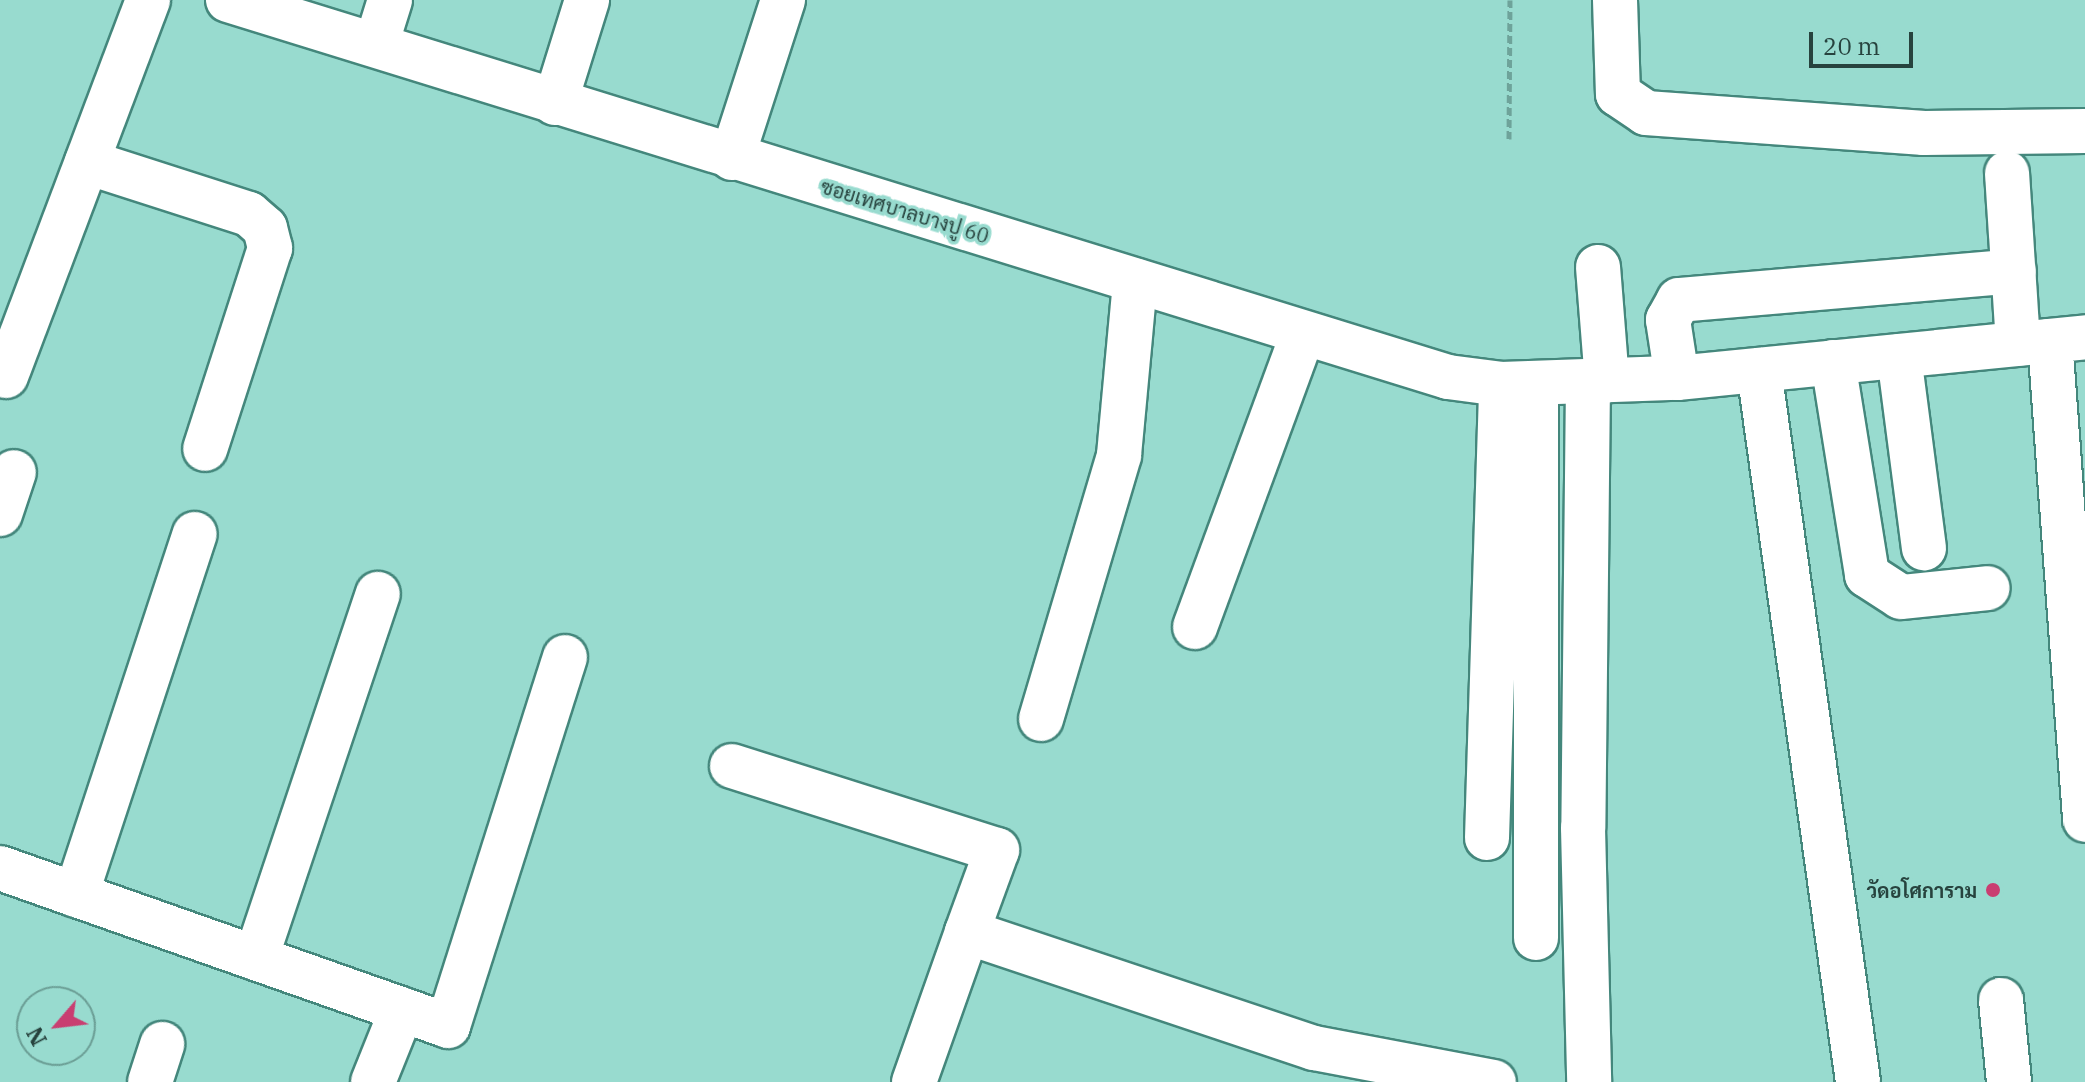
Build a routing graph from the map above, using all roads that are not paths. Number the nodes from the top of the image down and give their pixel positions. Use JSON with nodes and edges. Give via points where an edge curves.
{"nodes":[{"id":1,"x":148,"y":0,"type":"edge"},
{"id":2,"x":228,"y":0,"type":"edge"},
{"id":3,"x":390,"y":0,"type":"edge"},
{"id":4,"x":587,"y":0,"type":"edge"},
{"id":5,"x":783,"y":0,"type":"edge"},
{"id":6,"x":1615,"y":0,"type":"edge"},
{"id":7,"x":376,"y":45,"type":"junction"},
{"id":8,"x":555,"y":103,"type":"junction"},
{"id":9,"x":2085,"y":131,"type":"edge"},
{"id":10,"x":732,"y":158,"type":"junction"},
{"id":11,"x":87,"y":162,"type":"junction"},
{"id":12,"x":2007,"y":173,"type":"dead end"},
{"id":13,"x":1598,"y":267,"type":"dead end"},
{"id":14,"x":2014,"y":271,"type":"junction"},
{"id":15,"x":1135,"y":281,"type":"junction"},
{"id":16,"x":1303,"y":333,"type":"junction"},
{"id":17,"x":2051,"y":341,"type":"edge"},
{"id":18,"x":1865,"y":359,"type":"junction"},
{"id":19,"x":1759,"y":370,"type":"junction"},
{"id":20,"x":6,"y":376,"type":"dead end"},
{"id":21,"x":1677,"y":378,"type":"junction"},
{"id":22,"x":1598,"y":381,"type":"junction"},
{"id":23,"x":1518,"y":384,"type":"junction"},
{"id":24,"x":205,"y":449,"type":"dead end"},
{"id":25,"x":14,"y":472,"type":"dead end"},
{"id":26,"x":0,"y":514,"type":"edge"},
{"id":27,"x":195,"y":534,"type":"dead end"},
{"id":28,"x":1908,"y":554,"type":"dead end"},
{"id":29,"x":1988,"y":588,"type":"dead end"},
{"id":30,"x":378,"y":594,"type":"dead end"},
{"id":31,"x":1195,"y":627,"type":"dead end"},
{"id":32,"x":565,"y":657,"type":"dead end"},
{"id":33,"x":1041,"y":719,"type":"dead end"},
{"id":34,"x":732,"y":766,"type":"dead end"},
{"id":35,"x":2085,"y":820,"type":"edge"},
{"id":36,"x":1487,"y":838,"type":"dead end"},
{"id":37,"x":0,"y":868,"type":"edge"},
{"id":38,"x":76,"y":895,"type":"junction"},
{"id":39,"x":967,"y":932,"type":"junction"},
{"id":40,"x":1536,"y":938,"type":"dead end"},
{"id":41,"x":256,"y":958,"type":"junction"},
{"id":42,"x":2001,"y":1000,"type":"dead end"},
{"id":43,"x":402,"y":1010,"type":"junction"},
{"id":44,"x":1404,"y":1074,"type":"edge"},
{"id":45,"x":373,"y":1082,"type":"edge"},
{"id":46,"x":914,"y":1082,"type":"edge"},
{"id":47,"x":1494,"y":1082,"type":"edge"},
{"id":48,"x":1589,"y":1082,"type":"edge"},
{"id":49,"x":1858,"y":1082,"type":"edge"},
{"id":50,"x":2009,"y":1082,"type":"edge"}],
"edges":[{"from":1,"to":11,"type":"street"},
{"from":2,"to":7,"type":"street","name":"ซอยเทศบาลบางปู 60"},
{"from":3,"to":7,"type":"street"},
{"from":4,"to":8,"type":"street"},
{"from":5,"to":10,"type":"street"},
{"from":6,"to":9,"type":"street","via":[[1618,94],[1646,113],[1924,133]]},
{"from":7,"to":8,"type":"street","name":"ซอยเทศบาลบางปู 60"},
{"from":8,"to":10,"type":"street","name":"ซอยเทศบาลบางปู 60"},
{"from":10,"to":15,"type":"street","name":"ซอยเทศบาลบางปู 60"},
{"from":11,"to":20,"type":"street"},
{"from":11,"to":24,"type":"street","via":[[249,214],[265,228],[270,248]]},
{"from":12,"to":14,"type":"street"},
{"from":13,"to":22,"type":"street"},
{"from":14,"to":17,"type":"street"},
{"from":14,"to":21,"type":"street","via":[[1679,300],[1668,320]]},
{"from":15,"to":16,"type":"street","name":"ซอยเทศบาลบางปู 60"},
{"from":15,"to":33,"type":"street","via":[[1119,455]]},
{"from":16,"to":23,"type":"street","name":"ซอยเทศบาลบางปู 60","via":[[1448,377]]},
{"from":16,"to":31,"type":"street"},
{"from":17,"to":18,"type":"street","name":"ซอยเทศบาลบางปู 60"},
{"from":17,"to":35,"type":"street"},
{"from":18,"to":19,"type":"street","name":"ซอยเทศบาลบางปู 60"},
{"from":18,"to":28,"type":"street"},
{"from":18,"to":29,"type":"street","via":[[1867,575],[1901,597]]},
{"from":19,"to":21,"type":"street","name":"ซอยเทศบาลบางปู 60"},
{"from":19,"to":49,"type":"street"},
{"from":21,"to":22,"type":"street","name":"ซอยเทศบาลบางปู 60"},
{"from":22,"to":23,"type":"street","name":"ซอยเทศบาลบางปู 60"},
{"from":22,"to":48,"type":"street","via":[[1583,828]]},
{"from":23,"to":36,"type":"street"},
{"from":23,"to":40,"type":"street"},
{"from":25,"to":26,"type":"street"},
{"from":27,"to":38,"type":"street"},
{"from":30,"to":41,"type":"street"},
{"from":32,"to":43,"type":"street","via":[[448,1026]]},
{"from":34,"to":39,"type":"street","via":[[997,850]]},
{"from":37,"to":38,"type":"street"},
{"from":38,"to":41,"type":"street"},
{"from":39,"to":44,"type":"street"},
{"from":39,"to":46,"type":"street"},
{"from":41,"to":43,"type":"street"},
{"from":42,"to":50,"type":"street"},
{"from":43,"to":45,"type":"street"},
{"from":44,"to":47,"type":"street"}]}
